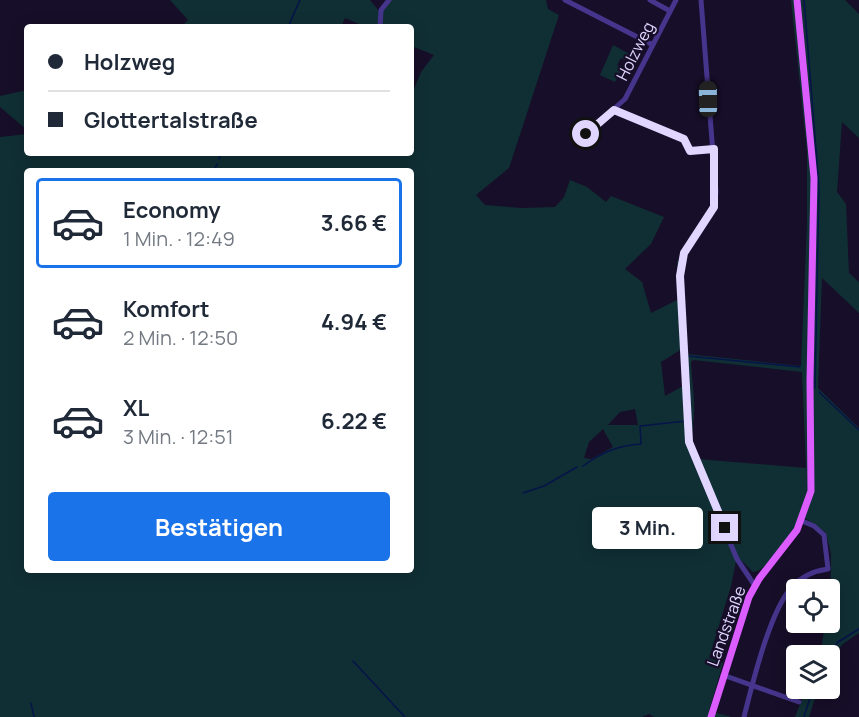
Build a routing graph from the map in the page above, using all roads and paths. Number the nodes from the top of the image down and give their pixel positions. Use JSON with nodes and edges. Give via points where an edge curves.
{"nodes":[{"id":1,"x":388,"y":0,"type":"edge"},
{"id":2,"x":565,"y":0,"type":"edge"},
{"id":3,"x":650,"y":0,"type":"edge"},
{"id":4,"x":676,"y":0,"type":"edge"},
{"id":5,"x":701,"y":0,"type":"edge"},
{"id":6,"x":797,"y":0,"type":"edge"},
{"id":7,"x":670,"y":11,"type":"junction"},
{"id":8,"x":380,"y":24,"type":"edge"},
{"id":9,"x":653,"y":45,"type":"junction"},
{"id":10,"x":614,"y":110,"type":"junction"},
{"id":11,"x":586,"y":134,"type":"dead end"},
{"id":12,"x":714,"y":149,"type":"junction"},
{"id":13,"x":802,"y":521,"type":"junction"},
{"id":14,"x":757,"y":583,"type":"junction"},
{"id":15,"x":723,"y":675,"type":"junction"},
{"id":16,"x":753,"y":686,"type":"junction"},
{"id":17,"x":799,"y":702,"type":"dead end"},
{"id":18,"x":711,"y":717,"type":"edge"},
{"id":19,"x":744,"y":717,"type":"edge"}],
"edges":[{"from":1,"to":8,"type":"street","via":[[381,10]]},
{"from":2,"to":9,"type":"street"},
{"from":3,"to":7,"type":"street"},
{"from":4,"to":7,"type":"street","name":"Holzweg"},
{"from":5,"to":12,"type":"street"},
{"from":6,"to":13,"type":"main road","name":"Landstraße","via":[[811,133],[814,208],[812,479]]},
{"from":7,"to":9,"type":"street","name":"Holzweg"},
{"from":9,"to":10,"type":"street","name":"Holzweg","via":[[625,99]]},
{"from":10,"to":11,"type":"street","name":"Holzweg"},
{"from":10,"to":12,"type":"street","via":[[684,139],[690,151]]},
{"from":12,"to":14,"type":"street","via":[[714,207],[687,247],[680,269],[688,434],[692,452],[744,571]]},
{"from":13,"to":14,"type":"main road","name":"Landstraße"},
{"from":13,"to":16,"type":"street","via":[[824,535],[828,569],[804,576],[785,597],[769,632]]},
{"from":14,"to":15,"type":"main road","name":"Landstraße"},
{"from":15,"to":16,"type":"street"},
{"from":15,"to":18,"type":"main road","name":"Landstraße"},
{"from":16,"to":17,"type":"street"},
{"from":16,"to":19,"type":"street"}]}
